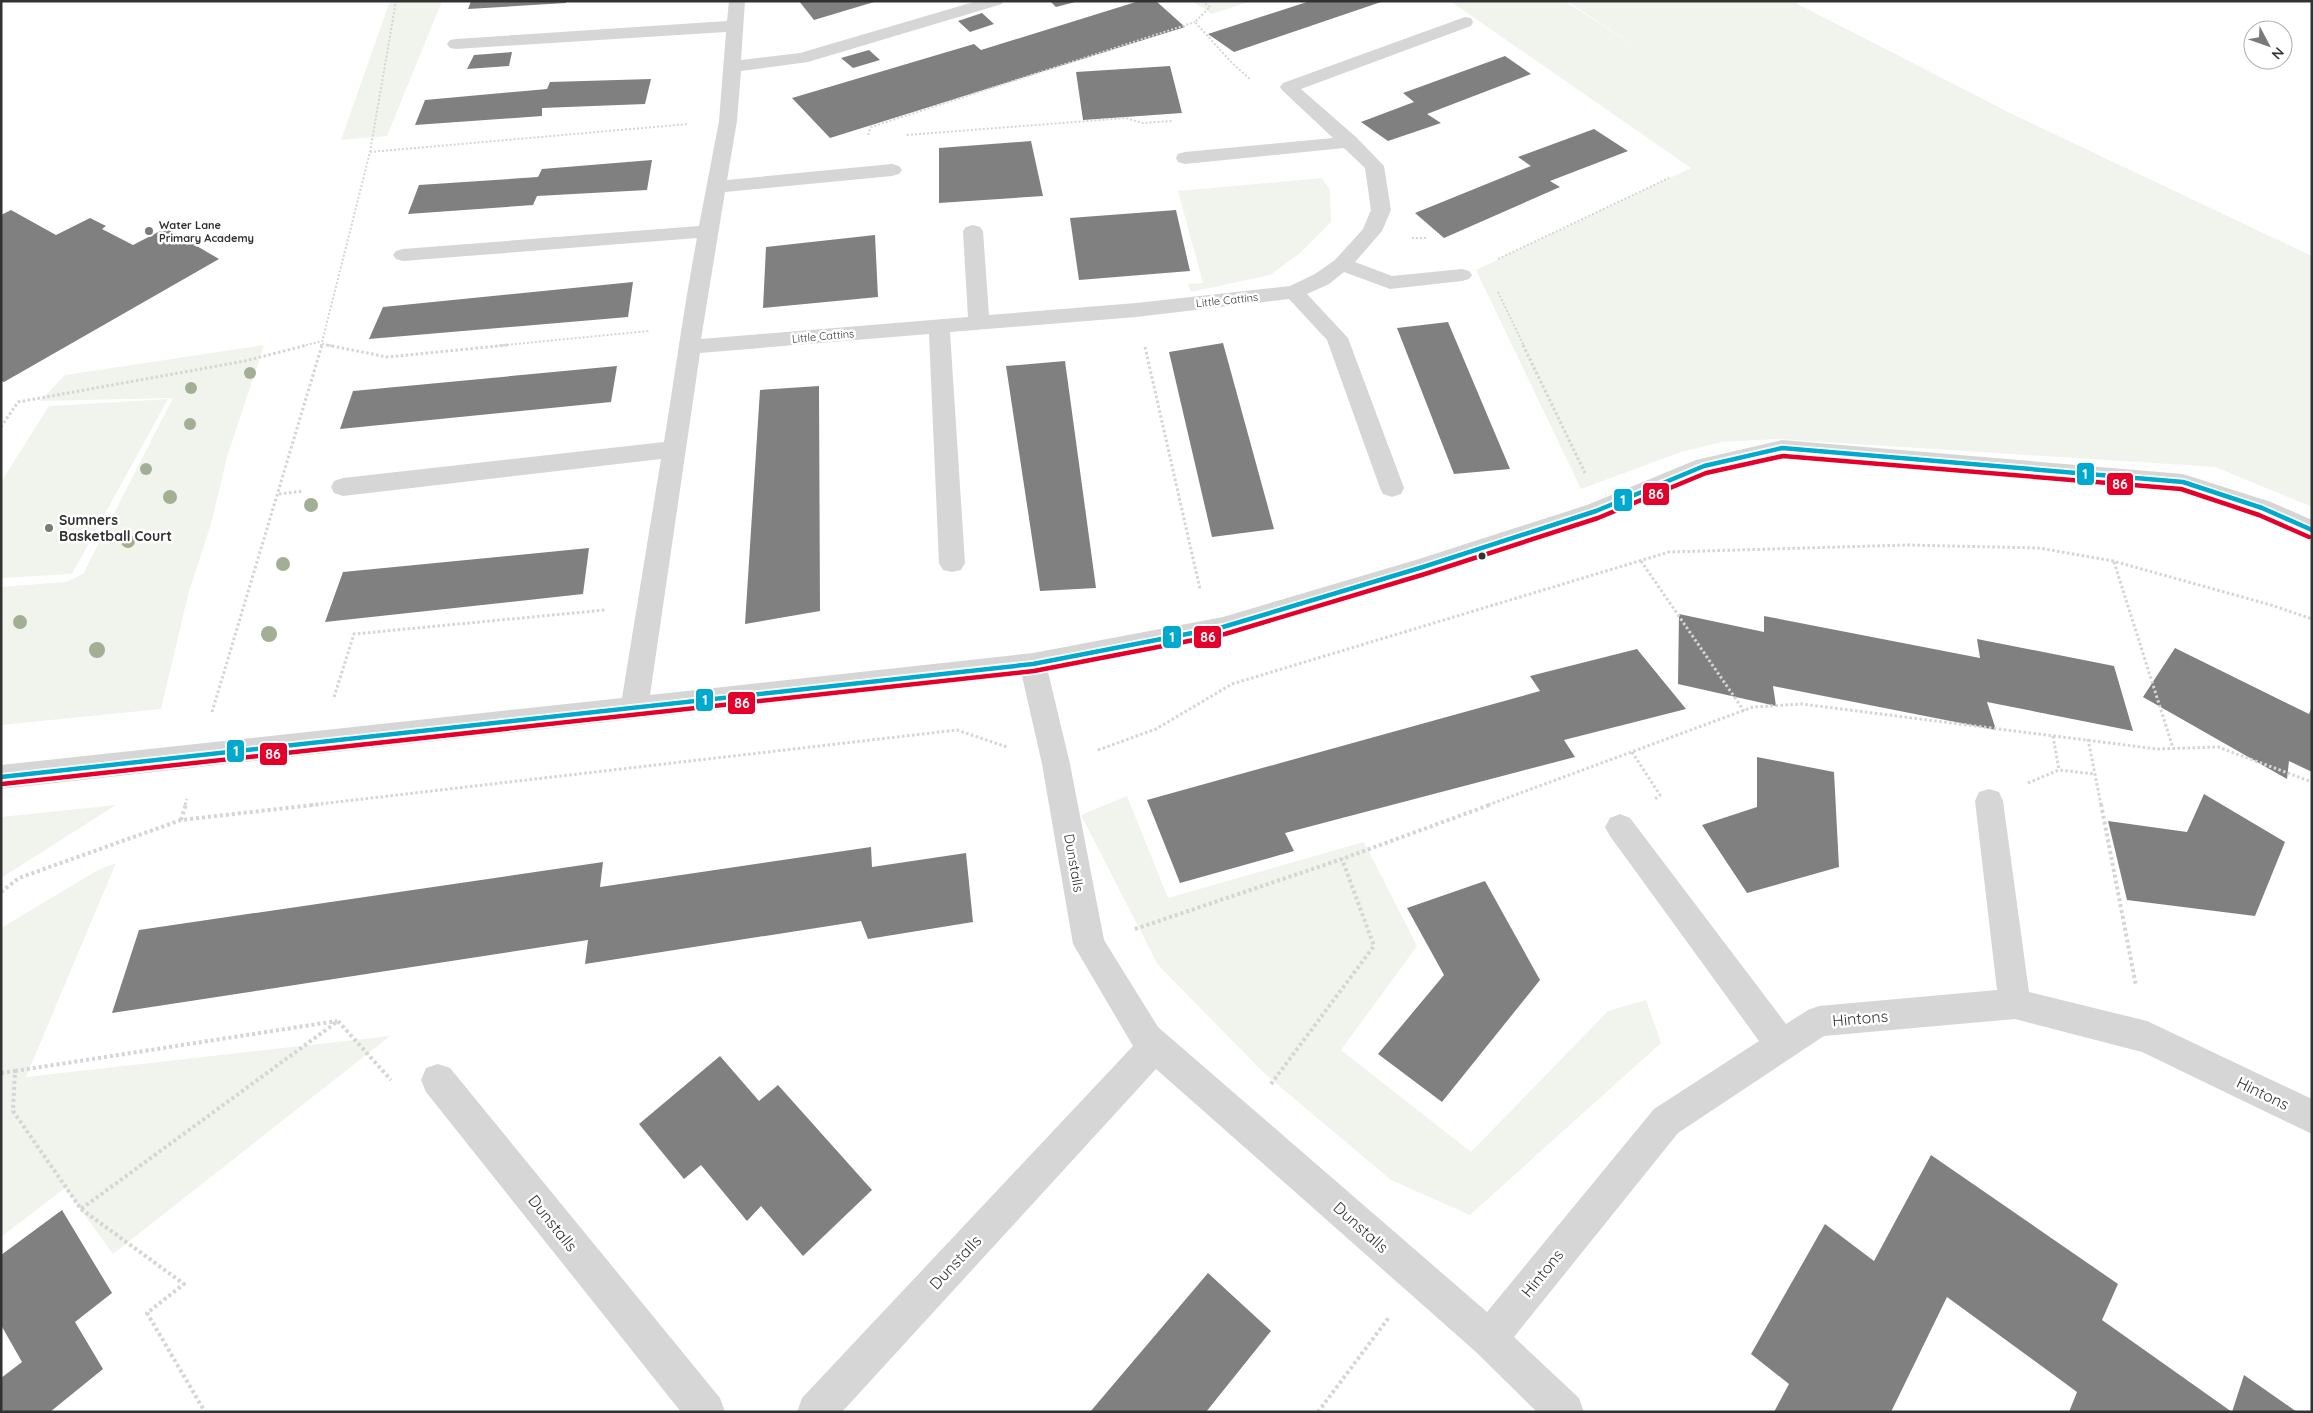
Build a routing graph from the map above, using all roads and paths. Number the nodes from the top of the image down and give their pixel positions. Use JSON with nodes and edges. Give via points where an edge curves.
{"nodes":[{"id":1,"x":396,"y":1,"type":"edge"},
{"id":2,"x":737,"y":1,"type":"edge"},
{"id":3,"x":996,"y":1,"type":"edge"},
{"id":4,"x":1202,"y":1,"type":"edge"},
{"id":5,"x":1195,"y":22,"type":"junction"},
{"id":6,"x":1465,"y":22,"type":"dead end"},
{"id":7,"x":733,"y":26,"type":"junction"},
{"id":8,"x":456,"y":44,"type":"dead end"},
{"id":9,"x":731,"y":67,"type":"junction"},
{"id":10,"x":1290,"y":87,"type":"junction"},
{"id":11,"x":1181,"y":120,"type":"dead end"},
{"id":12,"x":728,"y":121,"type":"junction"},
{"id":13,"x":906,"y":135,"type":"dead end"},
{"id":14,"x":877,"y":137,"type":"dead end"},
{"id":15,"x":1350,"y":142,"type":"junction"},
{"id":16,"x":370,"y":152,"type":"junction"},
{"id":17,"x":1185,"y":158,"type":"dead end"},
{"id":18,"x":892,"y":170,"type":"dead end"},
{"id":19,"x":1669,"y":178,"type":"dead end"},
{"id":20,"x":715,"y":187,"type":"junction"},
{"id":21,"x":709,"y":231,"type":"junction"},
{"id":22,"x":973,"y":231,"type":"dead end"},
{"id":23,"x":1372,"y":232,"type":"junction"},
{"id":24,"x":1434,"y":238,"type":"dead end"},
{"id":25,"x":403,"y":255,"type":"dead end"},
{"id":26,"x":1497,"y":259,"type":"dead end"},
{"id":27,"x":1342,"y":264,"type":"junction"},
{"id":28,"x":1462,"y":275,"type":"dead end"},
{"id":29,"x":1496,"y":288,"type":"dead end"},
{"id":30,"x":1294,"y":292,"type":"junction"},
{"id":31,"x":1136,"y":310,"type":"junction"},
{"id":32,"x":979,"y":323,"type":"junction"},
{"id":33,"x":939,"y":327,"type":"junction"},
{"id":34,"x":690,"y":337,"type":"junction"},
{"id":35,"x":323,"y":342,"type":"junction"},
{"id":36,"x":1,"y":427,"type":"edge"},
{"id":37,"x":674,"y":449,"type":"junction"},
{"id":38,"x":1581,"y":466,"type":"dead end"},
{"id":39,"x":343,"y":487,"type":"dead end"},
{"id":40,"x":1392,"y":488,"type":"dead end"},
{"id":41,"x":2312,"y":530,"type":"edge"},
{"id":42,"x":1641,"y":561,"type":"junction"},
{"id":43,"x":2113,"y":561,"type":"junction"},
{"id":44,"x":952,"y":563,"type":"dead end"},
{"id":45,"x":1192,"y":593,"type":"dead end"},
{"id":46,"x":650,"y":605,"type":"junction"},
{"id":47,"x":2312,"y":619,"type":"edge"},
{"id":48,"x":1033,"y":664,"type":"junction"},
{"id":49,"x":344,"y":696,"type":"dead end"},
{"id":50,"x":334,"y":697,"type":"junction"},
{"id":51,"x":324,"y":698,"type":"dead end"},
{"id":52,"x":222,"y":708,"type":"dead end"},
{"id":53,"x":213,"y":709,"type":"junction"},
{"id":54,"x":634,"y":709,"type":"junction"},
{"id":55,"x":204,"y":710,"type":"dead end"},
{"id":56,"x":1744,"y":711,"type":"junction"},
{"id":57,"x":2053,"y":736,"type":"junction"},
{"id":58,"x":2088,"y":739,"type":"junction"},
{"id":59,"x":2173,"y":748,"type":"junction"},
{"id":60,"x":200,"y":756,"type":"junction"},
{"id":61,"x":1056,"y":764,"type":"junction"},
{"id":62,"x":2059,"y":770,"type":"junction"},
{"id":63,"x":2094,"y":774,"type":"junction"},
{"id":64,"x":1,"y":777,"type":"edge"},
{"id":65,"x":2312,"y":782,"type":"edge"},
{"id":66,"x":1989,"y":801,"type":"joint"},
{"id":67,"x":181,"y":820,"type":"junction"},
{"id":68,"x":1620,"y":827,"type":"dead end"},
{"id":69,"x":1342,"y":859,"type":"junction"},
{"id":70,"x":1,"y":892,"type":"edge"},
{"id":71,"x":1089,"y":944,"type":"junction"},
{"id":72,"x":2015,"y":1004,"type":"junction"},
{"id":73,"x":338,"y":1020,"type":"junction"},
{"id":74,"x":2147,"y":1037,"type":"junction"},
{"id":75,"x":1156,"y":1045,"type":"junction"},
{"id":76,"x":1782,"y":1045,"type":"junction"},
{"id":77,"x":15,"y":1071,"type":"junction"},
{"id":78,"x":1,"y":1073,"type":"edge"},
{"id":79,"x":438,"y":1080,"type":"joint"},
{"id":80,"x":2312,"y":1118,"type":"edge"},
{"id":81,"x":1243,"y":1122,"type":"junction"},
{"id":82,"x":81,"y":1210,"type":"junction"},
{"id":83,"x":1418,"y":1278,"type":"junction"},
{"id":84,"x":1489,"y":1339,"type":"junction"},
{"id":85,"x":205,"y":1412,"type":"edge"},
{"id":86,"x":706,"y":1412,"type":"edge"},
{"id":87,"x":816,"y":1412,"type":"edge"},
{"id":88,"x":1318,"y":1412,"type":"edge"},
{"id":89,"x":1565,"y":1412,"type":"edge"}],
"edges":[{"from":1,"to":16,"type":"path"},
{"from":2,"to":7,"type":"street"},
{"from":3,"to":9,"type":"street","via":[[802,58]]},
{"from":4,"to":5,"type":"path","via":[[1210,7]]},
{"from":5,"to":10,"type":"path","via":[[1232,64],[1259,87]]},
{"from":5,"to":14,"type":"path","via":[[871,127],[867,138]]},
{"from":6,"to":10,"type":"street"},
{"from":7,"to":8,"type":"street"},
{"from":7,"to":9,"type":"street"},
{"from":9,"to":12,"type":"street"},
{"from":10,"to":15,"type":"street","name":"Little Cattins"},
{"from":11,"to":13,"type":"path","via":[[1142,123],[1126,118]]},
{"from":12,"to":16,"type":"path"},
{"from":12,"to":20,"type":"street"},
{"from":15,"to":17,"type":"street"},
{"from":15,"to":23,"type":"street","name":"Little Cattins","via":[[1374,166],[1382,210]]},
{"from":16,"to":35,"type":"path"},
{"from":18,"to":20,"type":"street"},
{"from":19,"to":26,"type":"path"},
{"from":20,"to":21,"type":"street"},
{"from":21,"to":25,"type":"street"},
{"from":21,"to":34,"type":"street"},
{"from":22,"to":32,"type":"street"},
{"from":23,"to":24,"type":"path","via":[[1415,239]]},
{"from":23,"to":27,"type":"street","name":"Little Cattins"},
{"from":27,"to":28,"type":"street","via":[[1390,283]]},
{"from":27,"to":30,"type":"street","name":"Little Cattins","via":[[1322,280]]},
{"from":29,"to":38,"type":"path"},
{"from":30,"to":31,"type":"street","name":"Little Cattins"},
{"from":30,"to":40,"type":"street","via":[[1337,338]]},
{"from":31,"to":32,"type":"street","name":"Little Cattins"},
{"from":31,"to":45,"type":"path","via":[[1201,592]]},
{"from":32,"to":33,"type":"street","name":"Little Cattins"},
{"from":33,"to":34,"type":"street","name":"Little Cattins"},
{"from":33,"to":44,"type":"street"},
{"from":34,"to":35,"type":"path","via":[[387,357]]},
{"from":34,"to":37,"type":"street"},
{"from":35,"to":36,"type":"path","via":[[245,362],[18,402]]},
{"from":35,"to":53,"type":"path"},
{"from":37,"to":39,"type":"street"},
{"from":37,"to":46,"type":"street"},
{"from":41,"to":48,"type":"street","via":[[2262,508],[2184,482],[1782,448],[1704,466],[1596,511],[1423,567],[1223,626]]},
{"from":42,"to":43,"type":"path","via":[[1669,552],[1908,545],[2039,548]]},
{"from":42,"to":56,"type":"path"},
{"from":42,"to":61,"type":"path","via":[[1232,684],[1156,729]]},
{"from":43,"to":47,"type":"path"},
{"from":43,"to":59,"type":"path"},
{"from":46,"to":50,"type":"path","via":[[354,634]]},
{"from":46,"to":54,"type":"street"},
{"from":48,"to":54,"type":"street"},
{"from":48,"to":61,"type":"street","name":"Dunstalls"},
{"from":49,"to":50,"type":"path"},
{"from":50,"to":51,"type":"path"},
{"from":52,"to":53,"type":"path"},
{"from":53,"to":55,"type":"path"},
{"from":53,"to":60,"type":"path"},
{"from":54,"to":60,"type":"street"},
{"from":56,"to":57,"type":"path","via":[[1802,704]]},
{"from":56,"to":69,"type":"path"},
{"from":57,"to":58,"type":"path"},
{"from":57,"to":62,"type":"path"},
{"from":58,"to":59,"type":"path","via":[[2157,749]]},
{"from":58,"to":63,"type":"path"},
{"from":59,"to":65,"type":"path","via":[[2218,747]]},
{"from":60,"to":64,"type":"street"},
{"from":60,"to":67,"type":"path"},
{"from":61,"to":67,"type":"path","via":[[956,730]]},
{"from":61,"to":71,"type":"street","name":"Dunstalls"},
{"from":62,"to":63,"type":"path"},
{"from":62,"to":66,"type":"path"},
{"from":63,"to":74,"type":"path"},
{"from":66,"to":72,"type":"street"},
{"from":67,"to":70,"type":"path","via":[[19,878]]},
{"from":68,"to":76,"type":"street"},
{"from":69,"to":71,"type":"path"},
{"from":69,"to":81,"type":"path","via":[[1374,946]]},
{"from":71,"to":75,"type":"street","name":"Dunstalls","via":[[1146,1038]]},
{"from":72,"to":74,"type":"street","name":"Hintons"},
{"from":72,"to":76,"type":"street","name":"Hintons","via":[[1819,1021]]},
{"from":73,"to":77,"type":"path"},
{"from":73,"to":79,"type":"path","via":[[401,1091]]},
{"from":73,"to":82,"type":"path"},
{"from":74,"to":80,"type":"street","name":"Hintons"},
{"from":75,"to":81,"type":"street","name":"Dunstalls"},
{"from":75,"to":87,"type":"street","name":"Dunstalls"},
{"from":76,"to":84,"type":"street","name":"Hintons","via":[[1666,1121]]},
{"from":77,"to":78,"type":"path"},
{"from":77,"to":82,"type":"path","via":[[13,1111]]},
{"from":79,"to":86,"type":"street","name":"Dunstalls"},
{"from":81,"to":83,"type":"street","name":"Dunstalls"},
{"from":82,"to":85,"type":"path","via":[[184,1284],[147,1313]]},
{"from":83,"to":84,"type":"street","name":"Dunstalls"},
{"from":83,"to":88,"type":"path"},
{"from":84,"to":89,"type":"street","name":"Dunstalls"}]}
